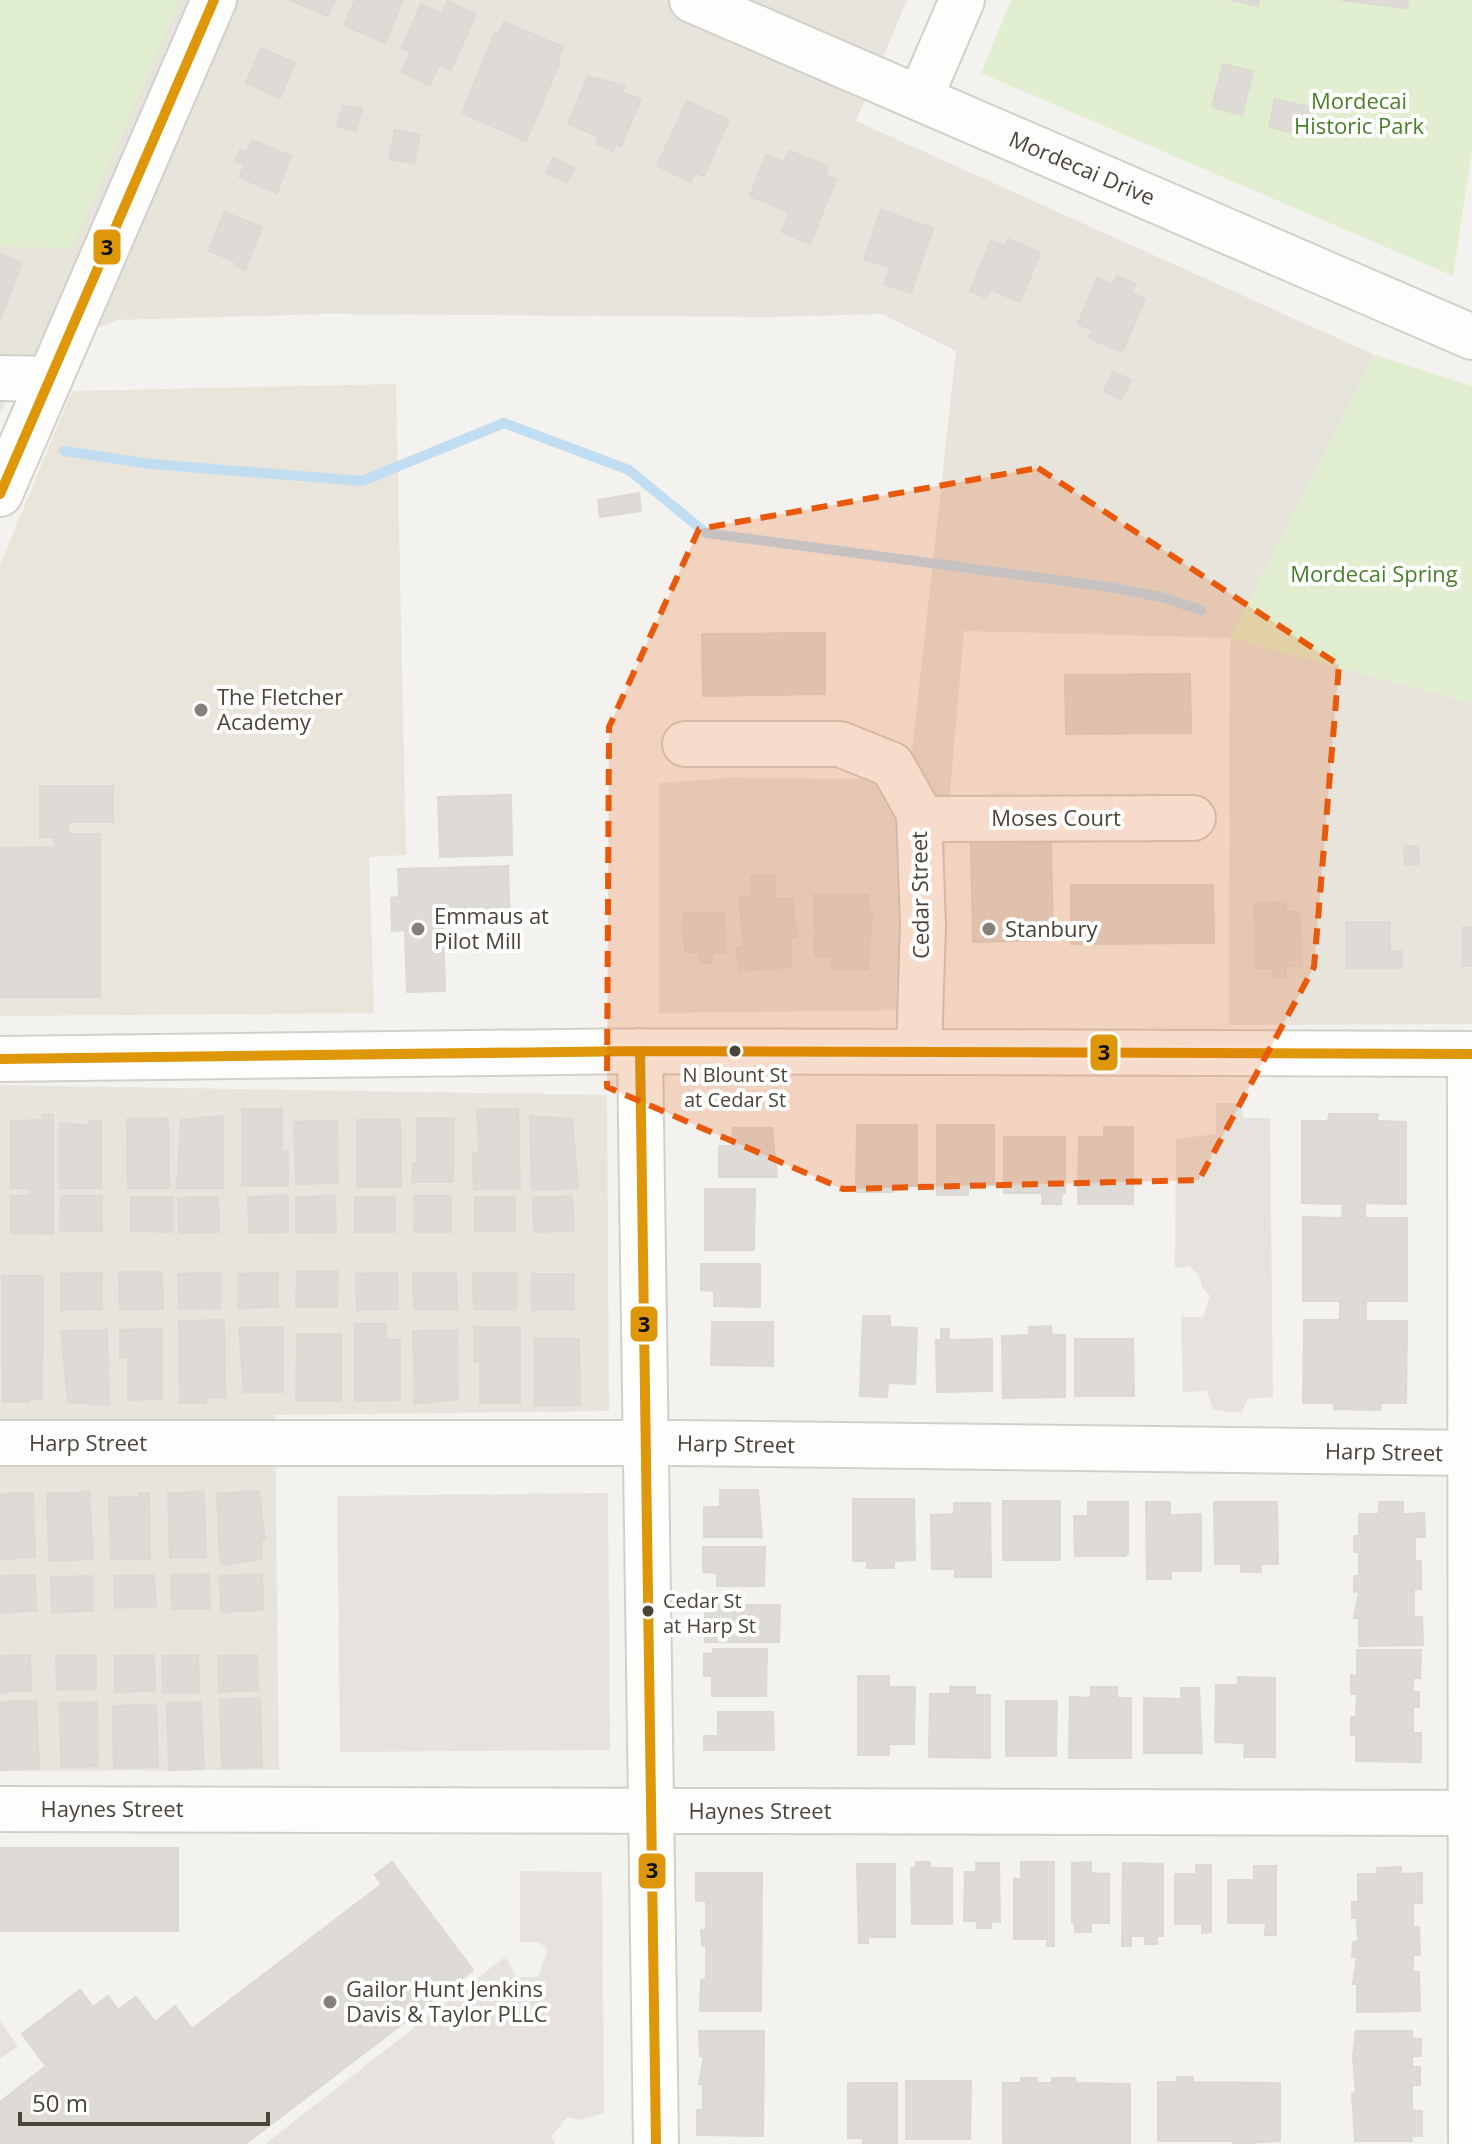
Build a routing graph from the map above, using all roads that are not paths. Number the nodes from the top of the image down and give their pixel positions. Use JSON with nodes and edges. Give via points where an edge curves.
{"nodes":[{"id":1,"x":214,"y":0,"type":"edge"},
{"id":2,"x":692,"y":0,"type":"edge"},
{"id":3,"x":962,"y":0,"type":"edge"},
{"id":4,"x":920,"y":98,"type":"junction"},
{"id":5,"x":1472,"y":337,"type":"edge"},
{"id":6,"x":0,"y":378,"type":"edge"},
{"id":7,"x":49,"y":379,"type":"junction"},
{"id":8,"x":1,"y":488,"type":"edge"},
{"id":9,"x":685,"y":744,"type":"dead end"},
{"id":10,"x":1193,"y":818,"type":"dead end"},
{"id":11,"x":919,"y":819,"type":"junction"},
{"id":12,"x":919,"y":1050,"type":"junction"},
{"id":13,"x":640,"y":1051,"type":"junction"},
{"id":14,"x":1471,"y":1054,"type":"edge"},
{"id":15,"x":0,"y":1059,"type":"edge"},
{"id":16,"x":0,"y":1443,"type":"edge"},
{"id":17,"x":646,"y":1443,"type":"junction"},
{"id":18,"x":1471,"y":1453,"type":"edge"},
{"id":19,"x":0,"y":1809,"type":"edge"},
{"id":20,"x":651,"y":1810,"type":"junction"},
{"id":21,"x":1471,"y":1813,"type":"edge"},
{"id":22,"x":656,"y":2144,"type":"edge"},
{"id":23,"x":1471,"y":2144,"type":"edge"}],
"edges":[{"from":1,"to":7,"type":"street"},
{"from":2,"to":4,"type":"street","name":"Mordecai Drive"},
{"from":3,"to":4,"type":"street"},
{"from":4,"to":5,"type":"street","name":"Mordecai Drive"},
{"from":6,"to":7,"type":"street"},
{"from":7,"to":8,"type":"street"},
{"from":9,"to":11,"type":"street","name":"Cedar Street","via":[[840,744],[892,765]]},
{"from":10,"to":11,"type":"street","name":"Moses Court"},
{"from":11,"to":12,"type":"street","name":"Cedar Street"},
{"from":12,"to":13,"type":"street"},
{"from":12,"to":14,"type":"street"},
{"from":13,"to":15,"type":"street"},
{"from":13,"to":17,"type":"street"},
{"from":14,"to":18,"type":"street"},
{"from":16,"to":17,"type":"street","name":"Harp Street"},
{"from":17,"to":18,"type":"street","name":"Harp Street"},
{"from":17,"to":20,"type":"street"},
{"from":18,"to":21,"type":"street"},
{"from":19,"to":20,"type":"street","name":"Haynes Street"},
{"from":20,"to":21,"type":"street","name":"Haynes Street"},
{"from":20,"to":22,"type":"street"},
{"from":21,"to":23,"type":"street"}]}
